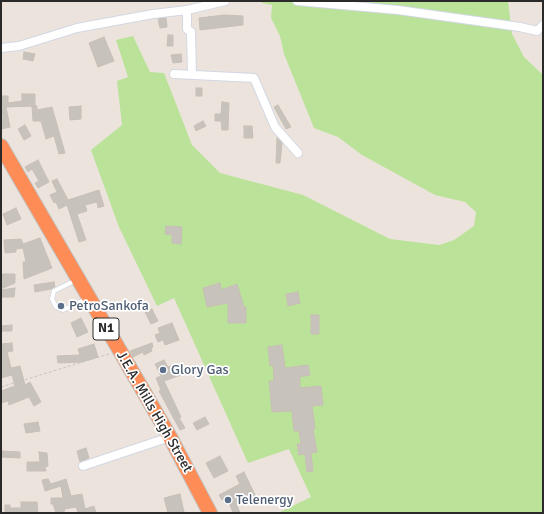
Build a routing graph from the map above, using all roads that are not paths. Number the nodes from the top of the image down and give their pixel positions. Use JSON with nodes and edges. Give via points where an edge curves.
{"nodes":[{"id":1,"x":225,"y":1,"type":"edge"},
{"id":2,"x":297,"y":1,"type":"edge"},
{"id":3,"x":187,"y":10,"type":"junction"},
{"id":4,"x":543,"y":25,"type":"edge"},
{"id":5,"x":1,"y":48,"type":"edge"},
{"id":6,"x":174,"y":74,"type":"dead end"},
{"id":7,"x":192,"y":75,"type":"junction"},
{"id":8,"x":1,"y":146,"type":"edge"},
{"id":9,"x":298,"y":153,"type":"dead end"},
{"id":10,"x":77,"y":279,"type":"junction"},
{"id":11,"x":88,"y":298,"type":"junction"},
{"id":12,"x":170,"y":438,"type":"junction"},
{"id":13,"x":83,"y":466,"type":"dead end"},
{"id":14,"x":210,"y":513,"type":"edge"}],
"edges":[{"from":1,"to":3,"type":"street"},
{"from":2,"to":4,"type":"street","via":[[398,10],[537,31]]},
{"from":3,"to":5,"type":"street","via":[[77,28],[19,46]]},
{"from":3,"to":7,"type":"street","via":[[187,29],[191,32]]},
{"from":6,"to":7,"type":"street"},
{"from":7,"to":9,"type":"street","via":[[254,78],[276,126]]},
{"from":8,"to":10,"type":"highway","name":"J.E.A. Mills High Street","number":"N1"},
{"from":10,"to":11,"type":"highway","name":"J.E.A. Mills High Street","number":"N1"},
{"from":10,"to":11,"type":"lane","via":[[54,291],[52,299],[56,307],[63,310]]},
{"from":11,"to":12,"type":"highway","name":"J.E.A. Mills High Street","number":"N1"},
{"from":12,"to":13,"type":"street"},
{"from":12,"to":14,"type":"highway","name":"J.E.A. Mills High Street","number":"N1"}]}
